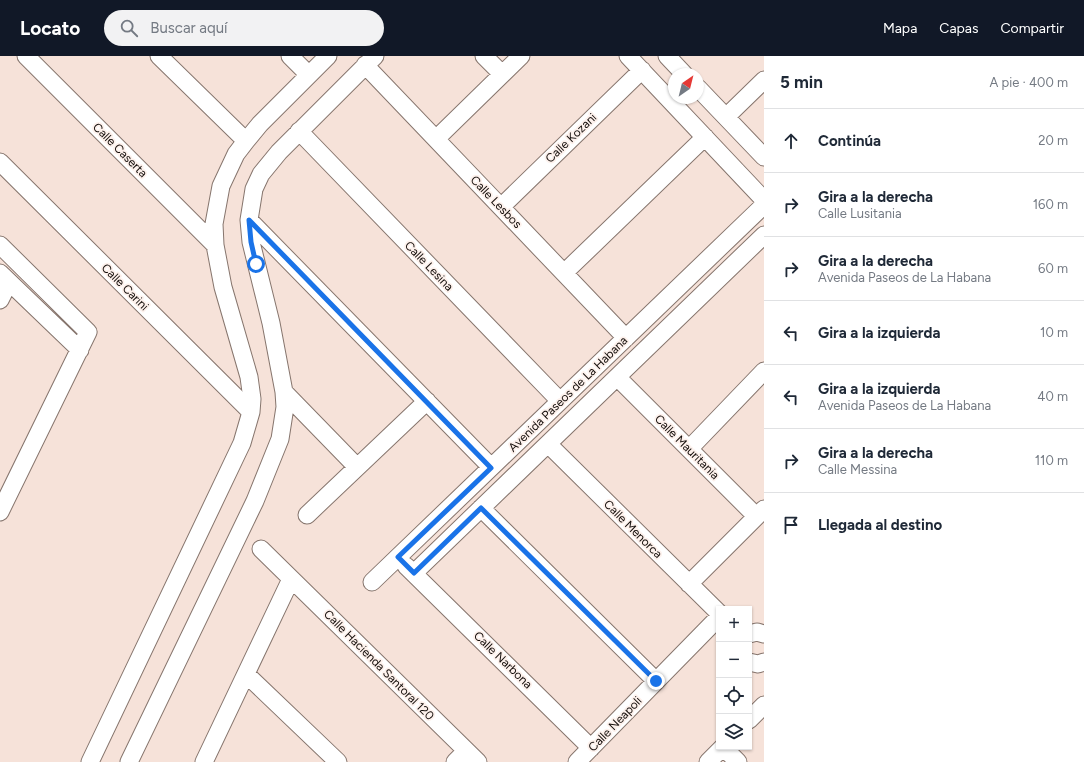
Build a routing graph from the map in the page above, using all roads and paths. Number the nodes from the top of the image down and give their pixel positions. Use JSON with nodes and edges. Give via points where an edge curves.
{"nodes":[{"id":1,"x":26,"y":56,"type":"edge"},
{"id":2,"x":159,"y":56,"type":"edge"},
{"id":3,"x":290,"y":56,"type":"edge"},
{"id":4,"x":328,"y":56,"type":"edge"},
{"id":5,"x":484,"y":56,"type":"edge"},
{"id":6,"x":521,"y":56,"type":"edge"},
{"id":7,"x":628,"y":56,"type":"edge"},
{"id":8,"x":667,"y":56,"type":"edge"},
{"id":9,"x":370,"y":61,"type":"edge"},
{"id":10,"x":678,"y":68,"type":"edge"},
{"id":11,"x":642,"y":70,"type":"junction"},
{"id":12,"x":502,"y":74,"type":"junction"},
{"id":13,"x":309,"y":75,"type":"junction"},
{"id":14,"x":764,"y":80,"type":"edge"},
{"id":15,"x":704,"y":94,"type":"edge"},
{"id":16,"x":726,"y":117,"type":"junction"},
{"id":17,"x":299,"y":131,"type":"junction"},
{"id":18,"x":705,"y":137,"type":"junction"},
{"id":19,"x":436,"y":139,"type":"junction"},
{"id":20,"x":246,"y":141,"type":"junction"},
{"id":21,"x":764,"y":157,"type":"edge"},
{"id":22,"x":0,"y":162,"type":"edge"},
{"id":23,"x":764,"y":200,"type":"edge"},
{"id":24,"x":764,"y":205,"type":"edge"},
{"id":25,"x":501,"y":207,"type":"junction"},
{"id":26,"x":249,"y":220,"type":"junction"},
{"id":27,"x":764,"y":235,"type":"edge"},
{"id":28,"x":0,"y":245,"type":"edge"},
{"id":29,"x":215,"y":245,"type":"junction"},
{"id":30,"x":564,"y":273,"type":"junction"},
{"id":31,"x":4,"y":278,"type":"edge"},
{"id":32,"x":0,"y":300,"type":"edge"},
{"id":33,"x":626,"y":338,"type":"junction"},
{"id":34,"x":80,"y":350,"type":"junction"},
{"id":35,"x":764,"y":371,"type":"edge"},
{"id":36,"x":617,"y":377,"type":"junction"},
{"id":37,"x":284,"y":392,"type":"junction"},
{"id":38,"x":426,"y":401,"type":"junction"},
{"id":39,"x":560,"y":401,"type":"junction"},
{"id":40,"x":251,"y":412,"type":"junction"},
{"id":41,"x":548,"y":444,"type":"junction"},
{"id":42,"x":689,"y":449,"type":"junction"},
{"id":43,"x":357,"y":467,"type":"junction"},
{"id":44,"x":491,"y":468,"type":"junction"},
{"id":45,"x":481,"y":508,"type":"junction"},
{"id":46,"x":0,"y":512,"type":"edge"},
{"id":47,"x":760,"y":512,"type":"edge"},
{"id":48,"x":307,"y":515,"type":"dead end"},
{"id":49,"x":261,"y":549,"type":"dead end"},
{"id":50,"x":398,"y":557,"type":"junction"},
{"id":51,"x":414,"y":573,"type":"junction"},
{"id":52,"x":291,"y":579,"type":"junction"},
{"id":53,"x":372,"y":582,"type":"dead end"},
{"id":54,"x":689,"y":584,"type":"junction"},
{"id":55,"x":716,"y":610,"type":"edge"},
{"id":56,"x":716,"y":620,"type":"edge"},
{"id":57,"x":752,"y":633,"type":"edge"},
{"id":58,"x":764,"y":634,"type":"edge"},
{"id":59,"x":764,"y":662,"type":"edge"},
{"id":60,"x":752,"y":663,"type":"edge"},
{"id":61,"x":246,"y":674,"type":"junction"},
{"id":62,"x":656,"y":681,"type":"junction"},
{"id":63,"x":764,"y":705,"type":"edge"},
{"id":64,"x":752,"y":717,"type":"edge"},
{"id":65,"x":591,"y":748,"type":"junction"},
{"id":66,"x":720,"y":750,"type":"edge"},
{"id":67,"x":726,"y":750,"type":"edge"},
{"id":68,"x":466,"y":758,"type":"edge"},
{"id":69,"x":90,"y":762,"type":"edge"},
{"id":70,"x":129,"y":762,"type":"edge"},
{"id":71,"x":205,"y":762,"type":"edge"},
{"id":72,"x":338,"y":762,"type":"edge"},
{"id":73,"x":577,"y":762,"type":"edge"},
{"id":74,"x":708,"y":762,"type":"edge"},
{"id":75,"x":738,"y":762,"type":"edge"}],
"edges":[{"from":1,"to":29,"type":"street","name":"Calle Caserta"},
{"from":2,"to":20,"type":"street"},
{"from":3,"to":13,"type":"street"},
{"from":4,"to":13,"type":"street"},
{"from":5,"to":12,"type":"street"},
{"from":6,"to":12,"type":"street"},
{"from":7,"to":11,"type":"street"},
{"from":8,"to":10,"type":"street"},
{"from":9,"to":17,"type":"street"},
{"from":9,"to":19,"type":"street","name":"Calle Lesbos"},
{"from":11,"to":18,"type":"street"},
{"from":11,"to":25,"type":"street","name":"Calle Kozani"},
{"from":12,"to":19,"type":"street"},
{"from":13,"to":20,"type":"street"},
{"from":14,"to":16,"type":"street"},
{"from":15,"to":16,"type":"street"},
{"from":16,"to":21,"type":"street"},
{"from":17,"to":26,"type":"street","via":[[262,174],[254,189]]},
{"from":17,"to":39,"type":"street","name":"Calle Lesina"},
{"from":18,"to":23,"type":"street"},
{"from":18,"to":30,"type":"street"},
{"from":19,"to":25,"type":"street","name":"Calle Lesbos"},
{"from":20,"to":29,"type":"street","via":[[236,154],[221,186],[214,224]]},
{"from":22,"to":40,"type":"street","name":"Calle Carini"},
{"from":24,"to":33,"type":"street","name":"Avenida Paseos de La Habana"},
{"from":25,"to":30,"type":"street","name":"Calle Lesbos"},
{"from":26,"to":37,"type":"street","via":[[251,242],[271,323]]},
{"from":26,"to":38,"type":"street"},
{"from":27,"to":36,"type":"street","name":"Avenida Paseos de La Habana"},
{"from":28,"to":34,"type":"street","via":[[88,332]]},
{"from":29,"to":40,"type":"street","via":[[223,287],[249,377]]},
{"from":30,"to":33,"type":"street","name":"Calle Lesbos"},
{"from":31,"to":32,"type":"street"},
{"from":31,"to":34,"type":"street"},
{"from":33,"to":39,"type":"street","name":"Avenida Paseos de La Habana"},
{"from":34,"to":46,"type":"street"},
{"from":35,"to":42,"type":"street"},
{"from":36,"to":41,"type":"street","name":"Avenida Paseos de La Habana"},
{"from":36,"to":42,"type":"street","name":"Calle Mauritania"},
{"from":37,"to":43,"type":"street"},
{"from":37,"to":70,"type":"street","via":[[285,407],[280,439],[255,501]]},
{"from":38,"to":43,"type":"street"},
{"from":38,"to":44,"type":"street"},
{"from":39,"to":44,"type":"street","name":"Avenida Paseos de La Habana"},
{"from":40,"to":69,"type":"street","via":[[242,443]]},
{"from":41,"to":45,"type":"street","name":"Avenida Paseos de La Habana"},
{"from":41,"to":54,"type":"street","name":"Calle Menorca"},
{"from":42,"to":47,"type":"street","name":"Calle Mauritania"},
{"from":43,"to":48,"type":"street"},
{"from":44,"to":50,"type":"street","name":"Avenida Paseos de La Habana"},
{"from":45,"to":51,"type":"street","name":"Avenida Paseos de La Habana"},
{"from":45,"to":62,"type":"street"},
{"from":47,"to":54,"type":"street"},
{"from":49,"to":52,"type":"street","name":"Calle Hacienda Santoral 120"},
{"from":50,"to":51,"type":"street","name":"Calle Narbona"},
{"from":50,"to":53,"type":"street","name":"Avenida Paseos de La Habana"},
{"from":51,"to":65,"type":"street","name":"Calle Narbona"},
{"from":52,"to":61,"type":"street"},
{"from":52,"to":68,"type":"street","name":"Calle Hacienda Santoral 120"},
{"from":54,"to":55,"type":"street","name":"Calle Menorca"},
{"from":56,"to":62,"type":"street","name":"Calle Neapoli"},
{"from":57,"to":58,"type":"street"},
{"from":59,"to":60,"type":"street"},
{"from":61,"to":71,"type":"street"},
{"from":61,"to":72,"type":"street"},
{"from":62,"to":65,"type":"street","name":"Calle Neapoli"},
{"from":63,"to":64,"type":"street"},
{"from":65,"to":73,"type":"street","name":"Calle Neapoli"},
{"from":66,"to":74,"type":"street"},
{"from":67,"to":75,"type":"street"}]}
